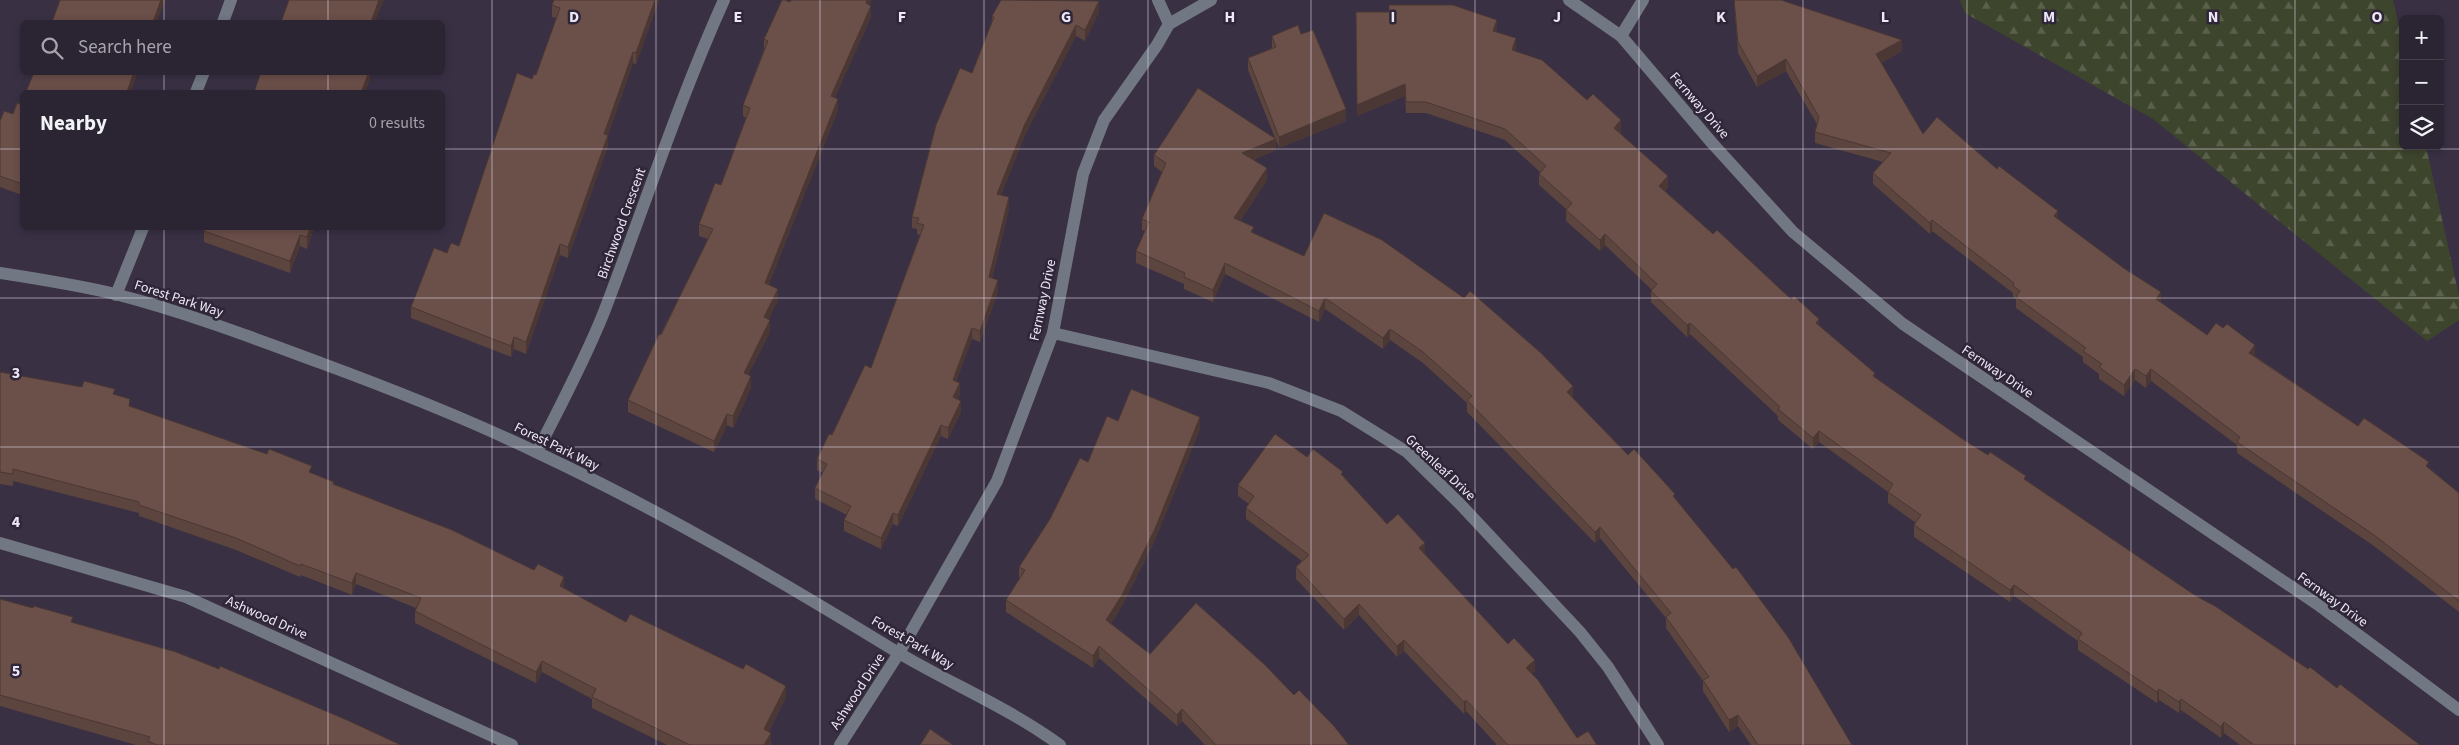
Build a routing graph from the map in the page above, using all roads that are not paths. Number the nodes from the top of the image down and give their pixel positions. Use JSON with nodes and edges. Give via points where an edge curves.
{"nodes":[{"id":1,"x":232,"y":0,"type":"edge"},
{"id":2,"x":724,"y":0,"type":"edge"},
{"id":3,"x":1158,"y":0,"type":"edge"},
{"id":4,"x":1211,"y":0,"type":"edge"},
{"id":5,"x":1569,"y":0,"type":"edge"},
{"id":6,"x":1643,"y":0,"type":"edge"},
{"id":7,"x":224,"y":20,"type":"edge"},
{"id":8,"x":1168,"y":24,"type":"junction"},
{"id":9,"x":1621,"y":36,"type":"junction"},
{"id":10,"x":203,"y":75,"type":"edge"},
{"id":11,"x":197,"y":90,"type":"edge"},
{"id":12,"x":141,"y":230,"type":"edge"},
{"id":13,"x":0,"y":273,"type":"edge"},
{"id":14,"x":116,"y":294,"type":"junction"},
{"id":15,"x":1053,"y":333,"type":"junction"},
{"id":16,"x":537,"y":452,"type":"junction"},
{"id":17,"x":0,"y":543,"type":"edge"},
{"id":18,"x":899,"y":653,"type":"junction"},
{"id":19,"x":2459,"y":710,"type":"edge"},
{"id":20,"x":512,"y":745,"type":"edge"},
{"id":21,"x":840,"y":745,"type":"edge"},
{"id":22,"x":1060,"y":745,"type":"edge"},
{"id":23,"x":1658,"y":745,"type":"edge"}],
"edges":[{"from":1,"to":7,"type":"street"},
{"from":2,"to":16,"type":"street","name":"Birchwood Crescent","via":[[603,312]]},
{"from":3,"to":8,"type":"street"},
{"from":4,"to":8,"type":"street"},
{"from":5,"to":9,"type":"street","name":"Fernway Drive"},
{"from":6,"to":9,"type":"street"},
{"from":8,"to":15,"type":"street","name":"Fernway Drive","via":[[1157,46],[1104,120],[1083,174]]},
{"from":9,"to":19,"type":"street","name":"Fernway Drive","via":[[1712,143],[1794,232],[1903,324],[2317,604]]},
{"from":10,"to":11,"type":"street"},
{"from":12,"to":14,"type":"street"},
{"from":13,"to":14,"type":"street","name":"Forest Park Way"},
{"from":14,"to":16,"type":"street","name":"Forest Park Way","via":[[331,366]]},
{"from":15,"to":18,"type":"street","name":"Fernway Drive","via":[[997,481]]},
{"from":15,"to":23,"type":"street","name":"Greenleaf Drive","via":[[1269,383],[1342,410],[1407,452],[1580,632],[1608,667]]},
{"from":16,"to":18,"type":"street","name":"Forest Park Way","via":[[694,534]]},
{"from":17,"to":20,"type":"street","name":"Ashwood Drive","via":[[186,597]]},
{"from":18,"to":21,"type":"street","name":"Ashwood Drive"},
{"from":18,"to":22,"type":"street","name":"Forest Park Way","via":[[1024,721]]}]}
